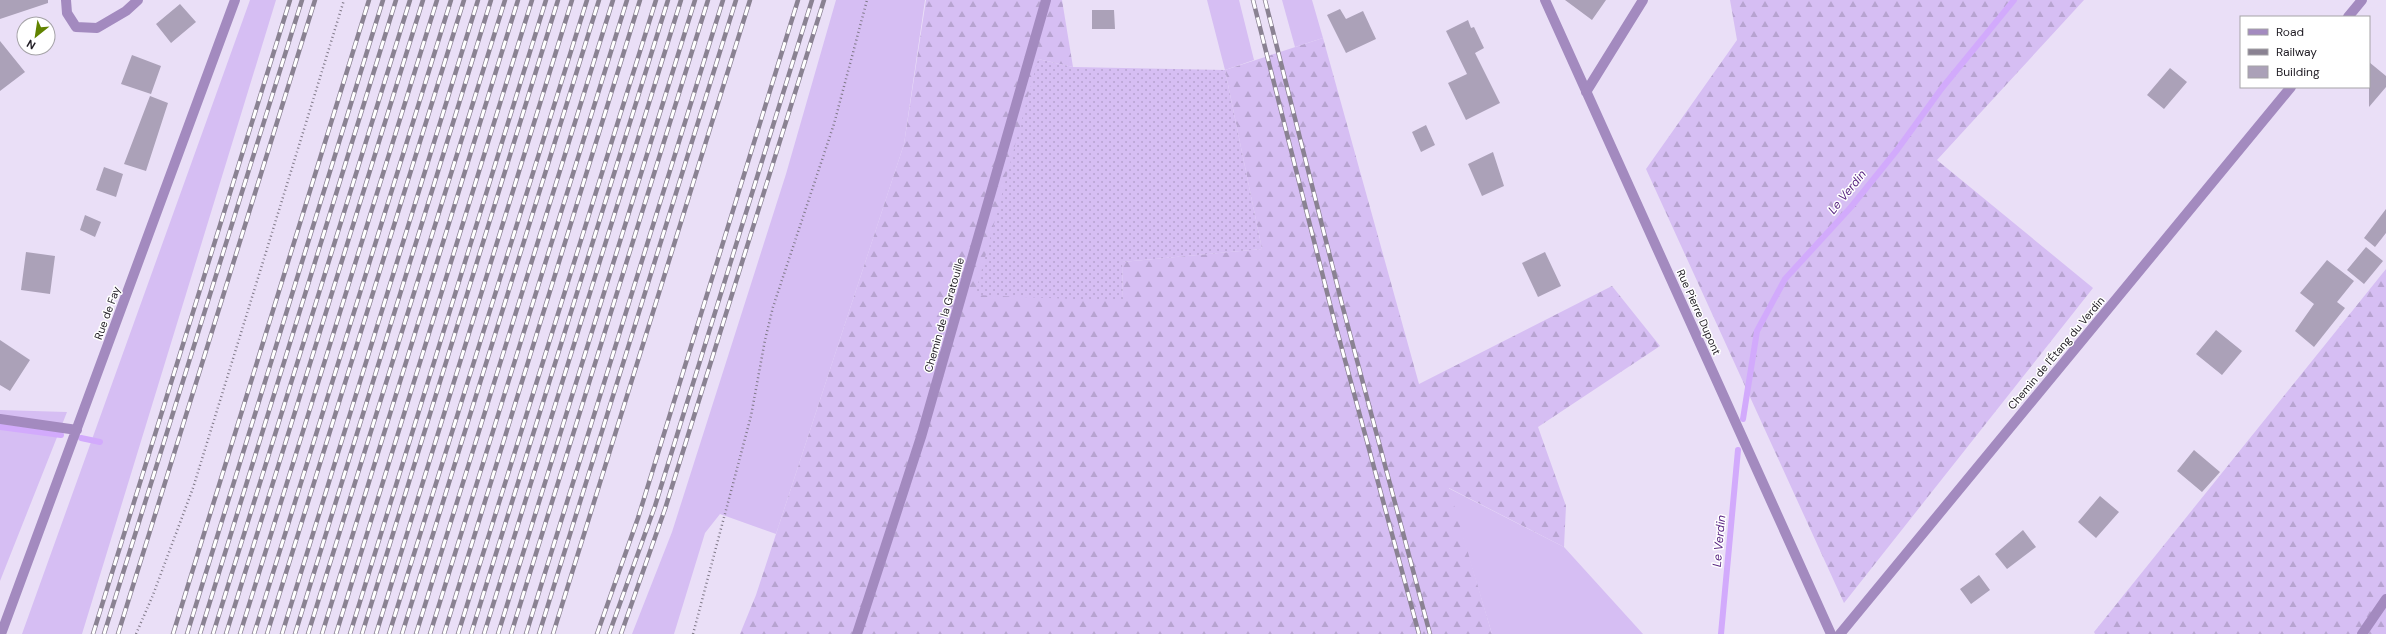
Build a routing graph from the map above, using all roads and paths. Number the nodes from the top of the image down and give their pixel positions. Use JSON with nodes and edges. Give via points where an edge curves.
{"nodes":[{"id":1,"x":66,"y":0,"type":"edge"},
{"id":2,"x":138,"y":0,"type":"edge"},
{"id":3,"x":235,"y":0,"type":"edge"},
{"id":4,"x":344,"y":0,"type":"edge"},
{"id":5,"x":867,"y":0,"type":"edge"},
{"id":6,"x":1046,"y":0,"type":"edge"},
{"id":7,"x":1545,"y":0,"type":"edge"},
{"id":8,"x":1643,"y":0,"type":"edge"},
{"id":9,"x":2362,"y":0,"type":"edge"},
{"id":10,"x":2349,"y":16,"type":"edge"},
{"id":11,"x":2290,"y":88,"type":"edge"},
{"id":12,"x":1586,"y":92,"type":"junction"},
{"id":13,"x":0,"y":419,"type":"edge"},
{"id":14,"x":77,"y":430,"type":"junction"},
{"id":15,"x":2386,"y":599,"type":"edge"},
{"id":16,"x":1,"y":634,"type":"edge"},
{"id":17,"x":136,"y":634,"type":"edge"},
{"id":18,"x":693,"y":634,"type":"edge"},
{"id":19,"x":857,"y":634,"type":"edge"},
{"id":20,"x":1832,"y":634,"type":"edge"},
{"id":21,"x":1840,"y":634,"type":"edge"},
{"id":22,"x":2362,"y":634,"type":"edge"}],
"edges":[{"from":1,"to":2,"type":"street","via":[[67,13],[76,27],[97,28],[126,11]]},
{"from":3,"to":14,"type":"street","name":"Rue de Fay"},
{"from":4,"to":17,"type":"path","via":[[193,488],[154,595]]},
{"from":5,"to":18,"type":"path","via":[[834,124],[774,307],[751,416]]},
{"from":6,"to":19,"type":"street","name":"Chemin de la Gratouille","via":[[921,437]]},
{"from":7,"to":12,"type":"street","name":"Rue Pierre Dupont"},
{"from":8,"to":12,"type":"street"},
{"from":9,"to":10,"type":"street"},
{"from":11,"to":21,"type":"street","name":"Chemin de l'Étang du Verdin"},
{"from":12,"to":20,"type":"street","name":"Rue Pierre Dupont"},
{"from":13,"to":14,"type":"street"},
{"from":14,"to":16,"type":"street","name":"Rue de Fay"},
{"from":15,"to":22,"type":"street"}]}
